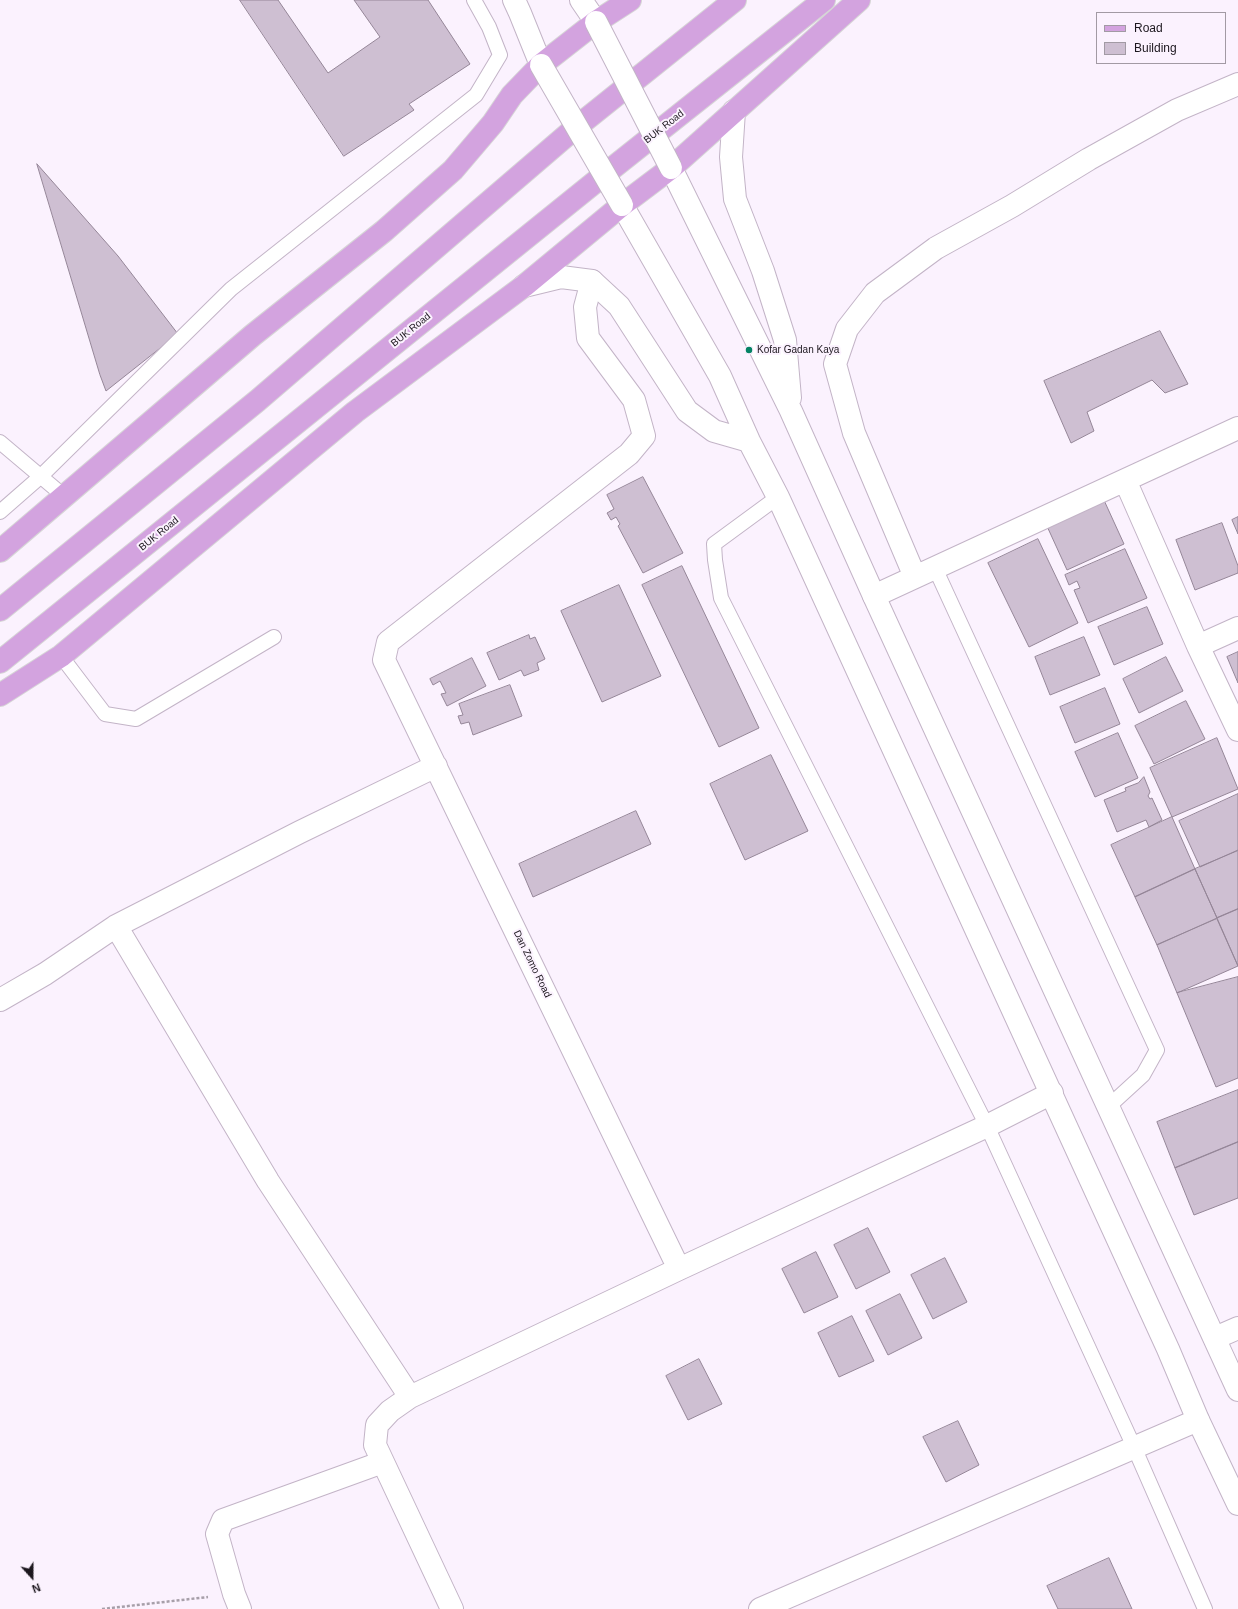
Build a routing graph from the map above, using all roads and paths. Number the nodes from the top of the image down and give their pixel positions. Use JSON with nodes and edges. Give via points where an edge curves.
{"nodes":[{"id":1,"x":474,"y":0,"type":"edge"},
{"id":2,"x":514,"y":0,"type":"edge"},
{"id":3,"x":581,"y":0,"type":"edge"},
{"id":4,"x":630,"y":0,"type":"edge"},
{"id":5,"x":735,"y":0,"type":"edge"},
{"id":6,"x":824,"y":0,"type":"edge"},
{"id":7,"x":859,"y":0,"type":"edge"},
{"id":8,"x":596,"y":22,"type":"junction"},
{"id":9,"x":541,"y":65,"type":"junction"},
{"id":10,"x":1238,"y":84,"type":"edge"},
{"id":11,"x":734,"y":111,"type":"junction"},
{"id":12,"x":671,"y":168,"type":"junction"},
{"id":13,"x":622,"y":205,"type":"junction"},
{"id":14,"x":592,"y":281,"type":"junction"},
{"id":15,"x":524,"y":286,"type":"junction"},
{"id":16,"x":791,"y":411,"type":"junction"},
{"id":17,"x":1238,"y":428,"type":"edge"},
{"id":18,"x":749,"y":441,"type":"junction"},
{"id":19,"x":0,"y":442,"type":"edge"},
{"id":20,"x":40,"y":477,"type":"junction"},
{"id":21,"x":1125,"y":480,"type":"junction"},
{"id":22,"x":65,"y":496,"type":"junction"},
{"id":23,"x":778,"y":497,"type":"junction"},
{"id":24,"x":0,"y":512,"type":"edge"},
{"id":25,"x":0,"y":551,"type":"edge"},
{"id":26,"x":935,"y":568,"type":"junction"},
{"id":27,"x":915,"y":577,"type":"junction"},
{"id":28,"x":874,"y":596,"type":"junction"},
{"id":29,"x":0,"y":610,"type":"edge"},
{"id":30,"x":1238,"y":628,"type":"edge"},
{"id":31,"x":274,"y":637,"type":"dead end"},
{"id":32,"x":1198,"y":646,"type":"junction"},
{"id":33,"x":61,"y":656,"type":"junction"},
{"id":34,"x":0,"y":662,"type":"edge"},
{"id":35,"x":0,"y":695,"type":"edge"},
{"id":36,"x":1238,"y":730,"type":"edge"},
{"id":37,"x":436,"y":766,"type":"junction"},
{"id":38,"x":116,"y":926,"type":"junction"},
{"id":39,"x":0,"y":1000,"type":"edge"},
{"id":40,"x":1052,"y":1093,"type":"junction"},
{"id":41,"x":1108,"y":1107,"type":"junction"},
{"id":42,"x":987,"y":1126,"type":"junction"},
{"id":43,"x":679,"y":1269,"type":"junction"},
{"id":44,"x":1238,"y":1328,"type":"edge"},
{"id":45,"x":1215,"y":1338,"type":"junction"},
{"id":46,"x":1238,"y":1390,"type":"edge"},
{"id":47,"x":410,"y":1398,"type":"junction"},
{"id":48,"x":1198,"y":1420,"type":"junction"},
{"id":49,"x":1134,"y":1447,"type":"junction"},
{"id":50,"x":383,"y":1462,"type":"junction"},
{"id":51,"x":1238,"y":1504,"type":"edge"},
{"id":52,"x":237,"y":1602,"type":"edge"},
{"id":53,"x":102,"y":1609,"type":"edge"},
{"id":54,"x":452,"y":1609,"type":"edge"},
{"id":55,"x":760,"y":1609,"type":"edge"},
{"id":56,"x":1205,"y":1609,"type":"edge"}],
"edges":[{"from":1,"to":20,"type":"lane","via":[[489,27],[500,55],[476,95],[231,288]]},
{"from":2,"to":9,"type":"street"},
{"from":3,"to":8,"type":"street"},
{"from":4,"to":8,"type":"main road"},
{"from":5,"to":29,"type":"main road","via":[[574,129],[257,401]]},
{"from":6,"to":34,"type":"main road","name":"BUK Road"},
{"from":7,"to":11,"type":"main road"},
{"from":8,"to":9,"type":"main road"},
{"from":8,"to":12,"type":"street","bridge":true},
{"from":9,"to":13,"type":"street","bridge":true},
{"from":9,"to":22,"type":"main road","via":[[512,95],[493,123],[453,170],[384,231],[253,335]]},
{"from":10,"to":27,"type":"street","via":[[1177,110],[936,248],[875,293],[846,329],[835,364],[854,433]]},
{"from":11,"to":12,"type":"main road"},
{"from":11,"to":16,"type":"street","via":[[731,157],[735,199],[763,271],[785,340]]},
{"from":12,"to":13,"type":"main road"},
{"from":12,"to":16,"type":"street"},
{"from":13,"to":15,"type":"main road"},
{"from":13,"to":18,"type":"street","via":[[720,376]]},
{"from":14,"to":15,"type":"street","via":[[561,278]]},
{"from":14,"to":18,"type":"street","via":[[619,306],[687,411],[714,431]]},
{"from":14,"to":37,"type":"street","name":"Dan Zomo Road","via":[[585,307],[588,338],[634,400],[644,436],[629,454],[388,642],[384,660]]},
{"from":15,"to":33,"type":"main road","via":[[355,412]]},
{"from":16,"to":28,"type":"street"},
{"from":17,"to":21,"type":"street"},
{"from":18,"to":23,"type":"street"},
{"from":19,"to":20,"type":"lane"},
{"from":20,"to":22,"type":"lane"},
{"from":20,"to":24,"type":"lane"},
{"from":21,"to":26,"type":"street"},
{"from":21,"to":32,"type":"street"},
{"from":22,"to":25,"type":"main road"},
{"from":23,"to":40,"type":"street"},
{"from":23,"to":42,"type":"lane","via":[[714,544],[721,598]]},
{"from":26,"to":27,"type":"street"},
{"from":26,"to":41,"type":"lane","via":[[1157,1050],[1143,1075]]},
{"from":27,"to":28,"type":"street"},
{"from":28,"to":41,"type":"street"},
{"from":30,"to":32,"type":"street"},
{"from":31,"to":33,"type":"lane","via":[[136,719],[105,714]]},
{"from":32,"to":36,"type":"street"},
{"from":33,"to":35,"type":"main road"},
{"from":37,"to":38,"type":"street"},
{"from":37,"to":43,"type":"street","name":"Dan Zomo Road"},
{"from":38,"to":39,"type":"street","via":[[45,974]]},
{"from":38,"to":47,"type":"street","via":[[268,1181]]},
{"from":40,"to":42,"type":"street"},
{"from":40,"to":48,"type":"street"},
{"from":41,"to":45,"type":"street"},
{"from":42,"to":43,"type":"street"},
{"from":42,"to":49,"type":"lane"},
{"from":43,"to":47,"type":"street"},
{"from":44,"to":45,"type":"street"},
{"from":45,"to":46,"type":"street"},
{"from":47,"to":50,"type":"street","via":[[390,1411],[377,1425],[375,1445]]},
{"from":48,"to":49,"type":"street"},
{"from":48,"to":51,"type":"street"},
{"from":49,"to":55,"type":"street"},
{"from":49,"to":56,"type":"lane"},
{"from":50,"to":52,"type":"street","via":[[223,1520],[217,1534]]},
{"from":50,"to":54,"type":"street"},
{"from":52,"to":53,"type":"path"}]}
